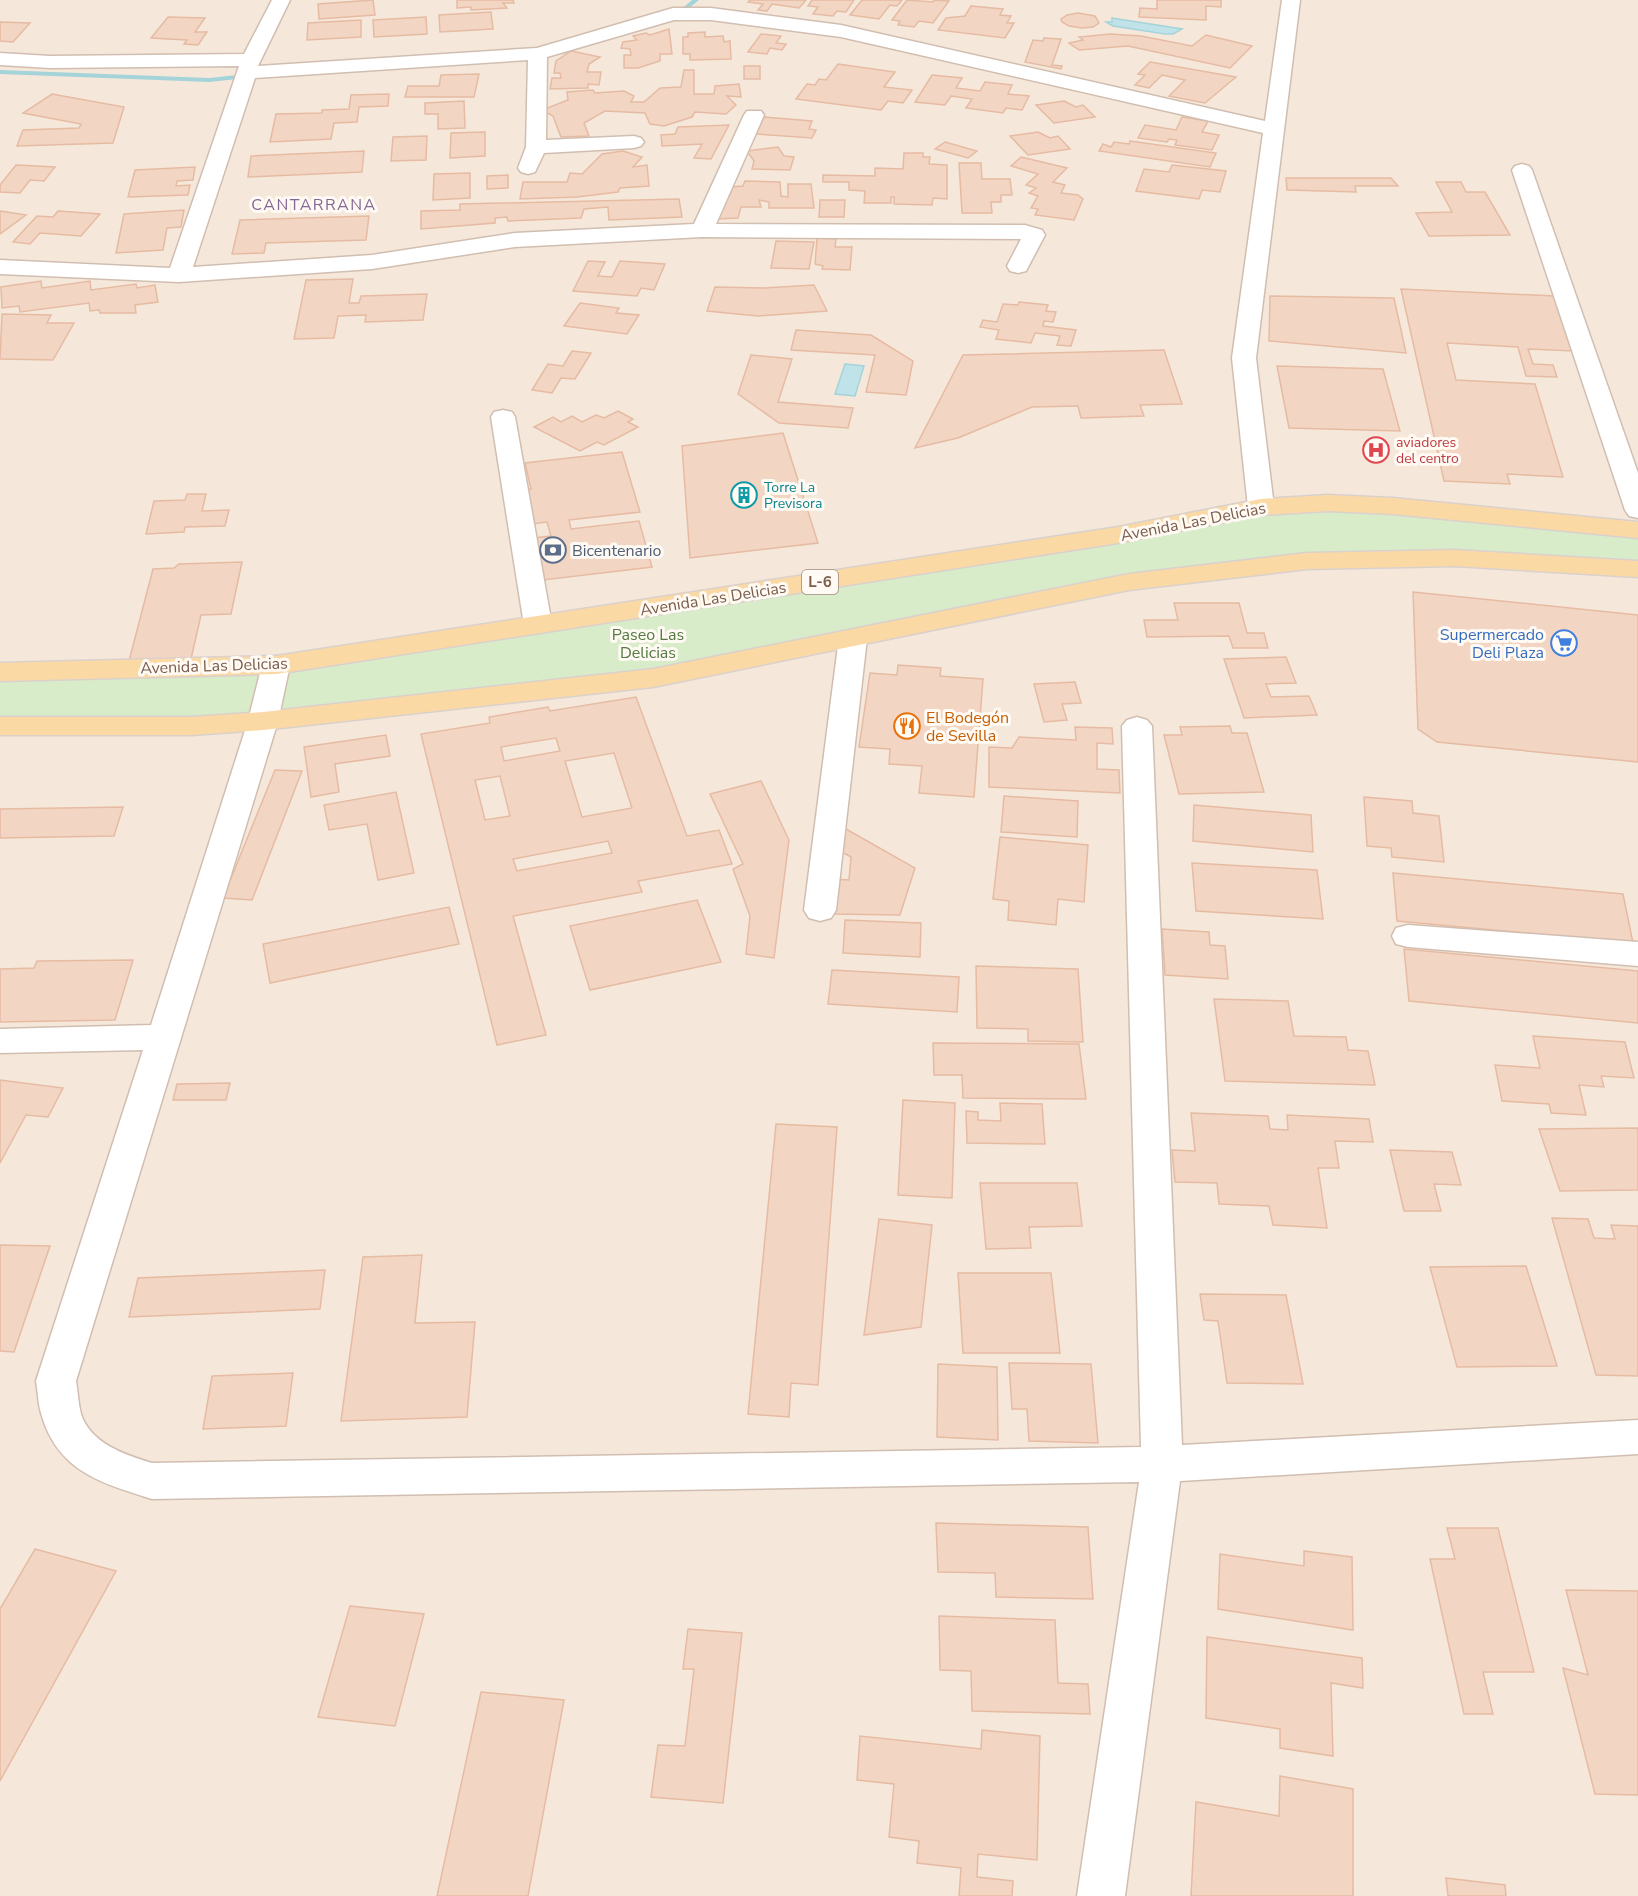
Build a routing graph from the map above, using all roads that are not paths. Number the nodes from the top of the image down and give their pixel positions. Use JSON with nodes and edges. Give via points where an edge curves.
{"nodes":[{"id":1,"x":281,"y":0,"type":"edge"},
{"id":2,"x":1292,"y":0,"type":"edge"},
{"id":3,"x":538,"y":54,"type":"junction"},
{"id":4,"x":0,"y":60,"type":"edge"},
{"id":5,"x":247,"y":72,"type":"junction"},
{"id":6,"x":754,"y":116,"type":"dead end"},
{"id":7,"x":1275,"y":129,"type":"junction"},
{"id":8,"x":634,"y":142,"type":"dead end"},
{"id":9,"x":536,"y":147,"type":"junction"},
{"id":10,"x":528,"y":168,"type":"dead end"},
{"id":11,"x":1522,"y":170,"type":"dead end"},
{"id":12,"x":702,"y":230,"type":"junction"},
{"id":13,"x":1018,"y":266,"type":"dead end"},
{"id":14,"x":0,"y":267,"type":"edge"},
{"id":15,"x":179,"y":274,"type":"junction"},
{"id":16,"x":503,"y":417,"type":"dead end"},
{"id":17,"x":1261,"y":507,"type":"junction"},
{"id":18,"x":1638,"y":510,"type":"edge"},
{"id":19,"x":1638,"y":530,"type":"edge"},
{"id":20,"x":1638,"y":570,"type":"edge"},
{"id":21,"x":538,"y":625,"type":"junction"},
{"id":22,"x":853,"y":638,"type":"junction"},
{"id":23,"x":276,"y":665,"type":"junction"},
{"id":24,"x":0,"y":672,"type":"edge"},
{"id":25,"x":263,"y":721,"type":"junction"},
{"id":26,"x":0,"y":726,"type":"edge"},
{"id":27,"x":1137,"y":726,"type":"dead end"},
{"id":28,"x":820,"y":910,"type":"dead end"},
{"id":29,"x":1408,"y":936,"type":"dead end"},
{"id":30,"x":1638,"y":954,"type":"edge"},
{"id":31,"x":164,"y":1037,"type":"junction"},
{"id":32,"x":0,"y":1041,"type":"edge"},
{"id":33,"x":1638,"y":1437,"type":"edge"},
{"id":34,"x":1162,"y":1464,"type":"junction"},
{"id":35,"x":1101,"y":1896,"type":"edge"}],
"edges":[{"from":1,"to":5,"type":"street"},
{"from":2,"to":7,"type":"street"},
{"from":3,"to":5,"type":"street"},
{"from":3,"to":7,"type":"street","via":[[673,14],[711,14],[841,31]]},
{"from":3,"to":9,"type":"street"},
{"from":4,"to":5,"type":"street"},
{"from":5,"to":15,"type":"street"},
{"from":6,"to":12,"type":"street"},
{"from":7,"to":17,"type":"street","via":[[1244,358]]},
{"from":8,"to":9,"type":"street"},
{"from":9,"to":10,"type":"street"},
{"from":11,"to":18,"type":"street"},
{"from":12,"to":13,"type":"street","via":[[1034,235]]},
{"from":12,"to":15,"type":"street","via":[[515,240],[372,262]]},
{"from":14,"to":15,"type":"street"},
{"from":16,"to":21,"type":"street"},
{"from":17,"to":19,"type":"main road","name":"Avenida Las Delicias","number":"L-6","via":[[1328,503],[1393,506]]},
{"from":17,"to":21,"type":"main road","name":"Avenida Las Delicias","number":"L-6","via":[[1118,535]]},
{"from":20,"to":22,"type":"main road","via":[[1455,558],[1307,561],[1129,582]]},
{"from":21,"to":23,"type":"main road","name":"Avenida Las Delicias","number":"L-6"},
{"from":22,"to":25,"type":"main road","via":[[653,678]]},
{"from":22,"to":28,"type":"street"},
{"from":23,"to":24,"type":"main road","name":"Avenida Las Delicias","number":"L-6"},
{"from":23,"to":25,"type":"street"},
{"from":25,"to":26,"type":"main road","via":[[192,726]]},
{"from":25,"to":31,"type":"street"},
{"from":27,"to":34,"type":"street"},
{"from":29,"to":30,"type":"street"},
{"from":31,"to":32,"type":"street"},
{"from":31,"to":34,"type":"street","via":[[56,1381],[62,1416],[80,1450],[112,1468],[152,1481]]},
{"from":33,"to":34,"type":"street"},
{"from":34,"to":35,"type":"street"}]}
